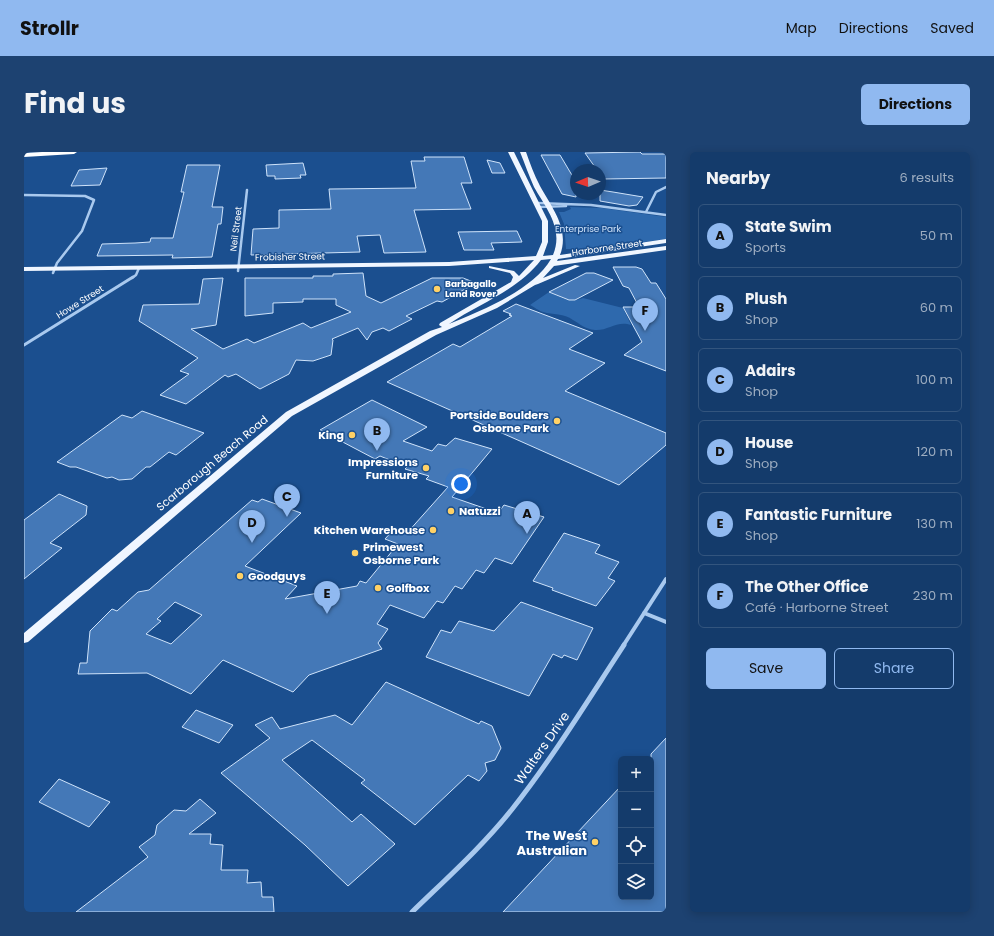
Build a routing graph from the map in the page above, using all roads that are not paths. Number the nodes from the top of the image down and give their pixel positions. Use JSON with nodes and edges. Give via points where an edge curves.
{"nodes":[{"id":1,"x":49,"y":152,"type":"edge"},
{"id":2,"x":74,"y":152,"type":"edge"},
{"id":3,"x":511,"y":152,"type":"edge"},
{"id":4,"x":523,"y":152,"type":"edge"},
{"id":5,"x":24,"y":154,"type":"edge"},
{"id":6,"x":666,"y":187,"type":"edge"},
{"id":7,"x":247,"y":190,"type":"dead end"},
{"id":8,"x":24,"y":195,"type":"edge"},
{"id":9,"x":538,"y":205,"type":"junction"},
{"id":10,"x":548,"y":205,"type":"junction"},
{"id":11,"x":646,"y":212,"type":"junction"},
{"id":12,"x":666,"y":215,"type":"edge"},
{"id":13,"x":666,"y":241,"type":"edge"},
{"id":14,"x":666,"y":248,"type":"edge"},
{"id":15,"x":556,"y":257,"type":"junction"},
{"id":16,"x":539,"y":258,"type":"junction"},
{"id":17,"x":603,"y":258,"type":"junction"},
{"id":18,"x":551,"y":264,"type":"junction"},
{"id":19,"x":534,"y":266,"type":"junction"},
{"id":20,"x":491,"y":267,"type":"junction"},
{"id":21,"x":238,"y":269,"type":"junction"},
{"id":22,"x":24,"y":270,"type":"edge"},
{"id":23,"x":138,"y":270,"type":"junction"},
{"id":24,"x":54,"y":271,"type":"junction"},
{"id":25,"x":24,"y":274,"type":"edge"},
{"id":26,"x":514,"y":283,"type":"junction"},
{"id":27,"x":530,"y":285,"type":"junction"},
{"id":28,"x":433,"y":333,"type":"junction"},
{"id":29,"x":24,"y":345,"type":"edge"},
{"id":30,"x":666,"y":579,"type":"edge"},
{"id":31,"x":644,"y":613,"type":"junction"},
{"id":32,"x":666,"y":622,"type":"edge"},
{"id":33,"x":24,"y":639,"type":"edge"},
{"id":34,"x":412,"y":912,"type":"edge"}],
"edges":[{"from":1,"to":5,"type":"highway"},
{"from":2,"to":5,"type":"highway"},
{"from":3,"to":9,"type":"main road","name":"Scarborough Beach Road"},
{"from":4,"to":10,"type":"main road","name":"Scarborough Beach Road"},
{"from":6,"to":11,"type":"street","via":[[656,192]]},
{"from":7,"to":21,"type":"street","name":"Neil Street"},
{"from":8,"to":24,"type":"street","via":[[84,196],[94,200],[82,231],[57,263]]},
{"from":9,"to":10,"type":"street"},
{"from":9,"to":16,"type":"main road","name":"Scarborough Beach Road","via":[[547,231],[546,244]]},
{"from":10,"to":11,"type":"street","via":[[576,204]]},
{"from":10,"to":15,"type":"main road","name":"Scarborough Beach Road","via":[[560,232]]},
{"from":11,"to":12,"type":"street"},
{"from":13,"to":15,"type":"main road","name":"Harborne Street"},
{"from":14,"to":17,"type":"main road","name":"Harborne Street"},
{"from":15,"to":16,"type":"main road","name":"Frobisher Street"},
{"from":15,"to":18,"type":"main road","name":"Scarborough Beach Road"},
{"from":16,"to":19,"type":"main road","name":"Scarborough Beach Road"},
{"from":16,"to":21,"type":"main road","name":"Frobisher Street","via":[[449,264]]},
{"from":17,"to":18,"type":"main road","name":"Harborne Street"},
{"from":17,"to":27,"type":"main road"},
{"from":18,"to":19,"type":"main road","name":"Frobisher Street"},
{"from":18,"to":27,"type":"main road","name":"Scarborough Beach Road"},
{"from":19,"to":20,"type":"main road","name":"Frobisher Street"},
{"from":19,"to":26,"type":"main road","name":"Scarborough Beach Road"},
{"from":20,"to":21,"type":"main road","name":"Frobisher Street"},
{"from":20,"to":26,"type":"main road","via":[[512,272],[516,277]]},
{"from":21,"to":23,"type":"main road","name":"Frobisher Street"},
{"from":22,"to":24,"type":"main road","name":"Frobisher Street"},
{"from":23,"to":24,"type":"main road","name":"Frobisher Street"},
{"from":23,"to":29,"type":"street","name":"Howe Street"},
{"from":24,"to":25,"type":"main road","name":"Frobisher Street"},
{"from":26,"to":28,"type":"main road","name":"Scarborough Beach Road","via":[[447,322]]},
{"from":27,"to":28,"type":"main road","name":"Scarborough Beach Road","via":[[454,326]]},
{"from":28,"to":33,"type":"main road","name":"Scarborough Beach Road","via":[[289,414]]},
{"from":30,"to":31,"type":"street","name":"Walters Drive"},
{"from":31,"to":32,"type":"street"},
{"from":31,"to":34,"type":"street","name":"Walters Drive","via":[[548,762],[512,809],[472,854]]}]}
